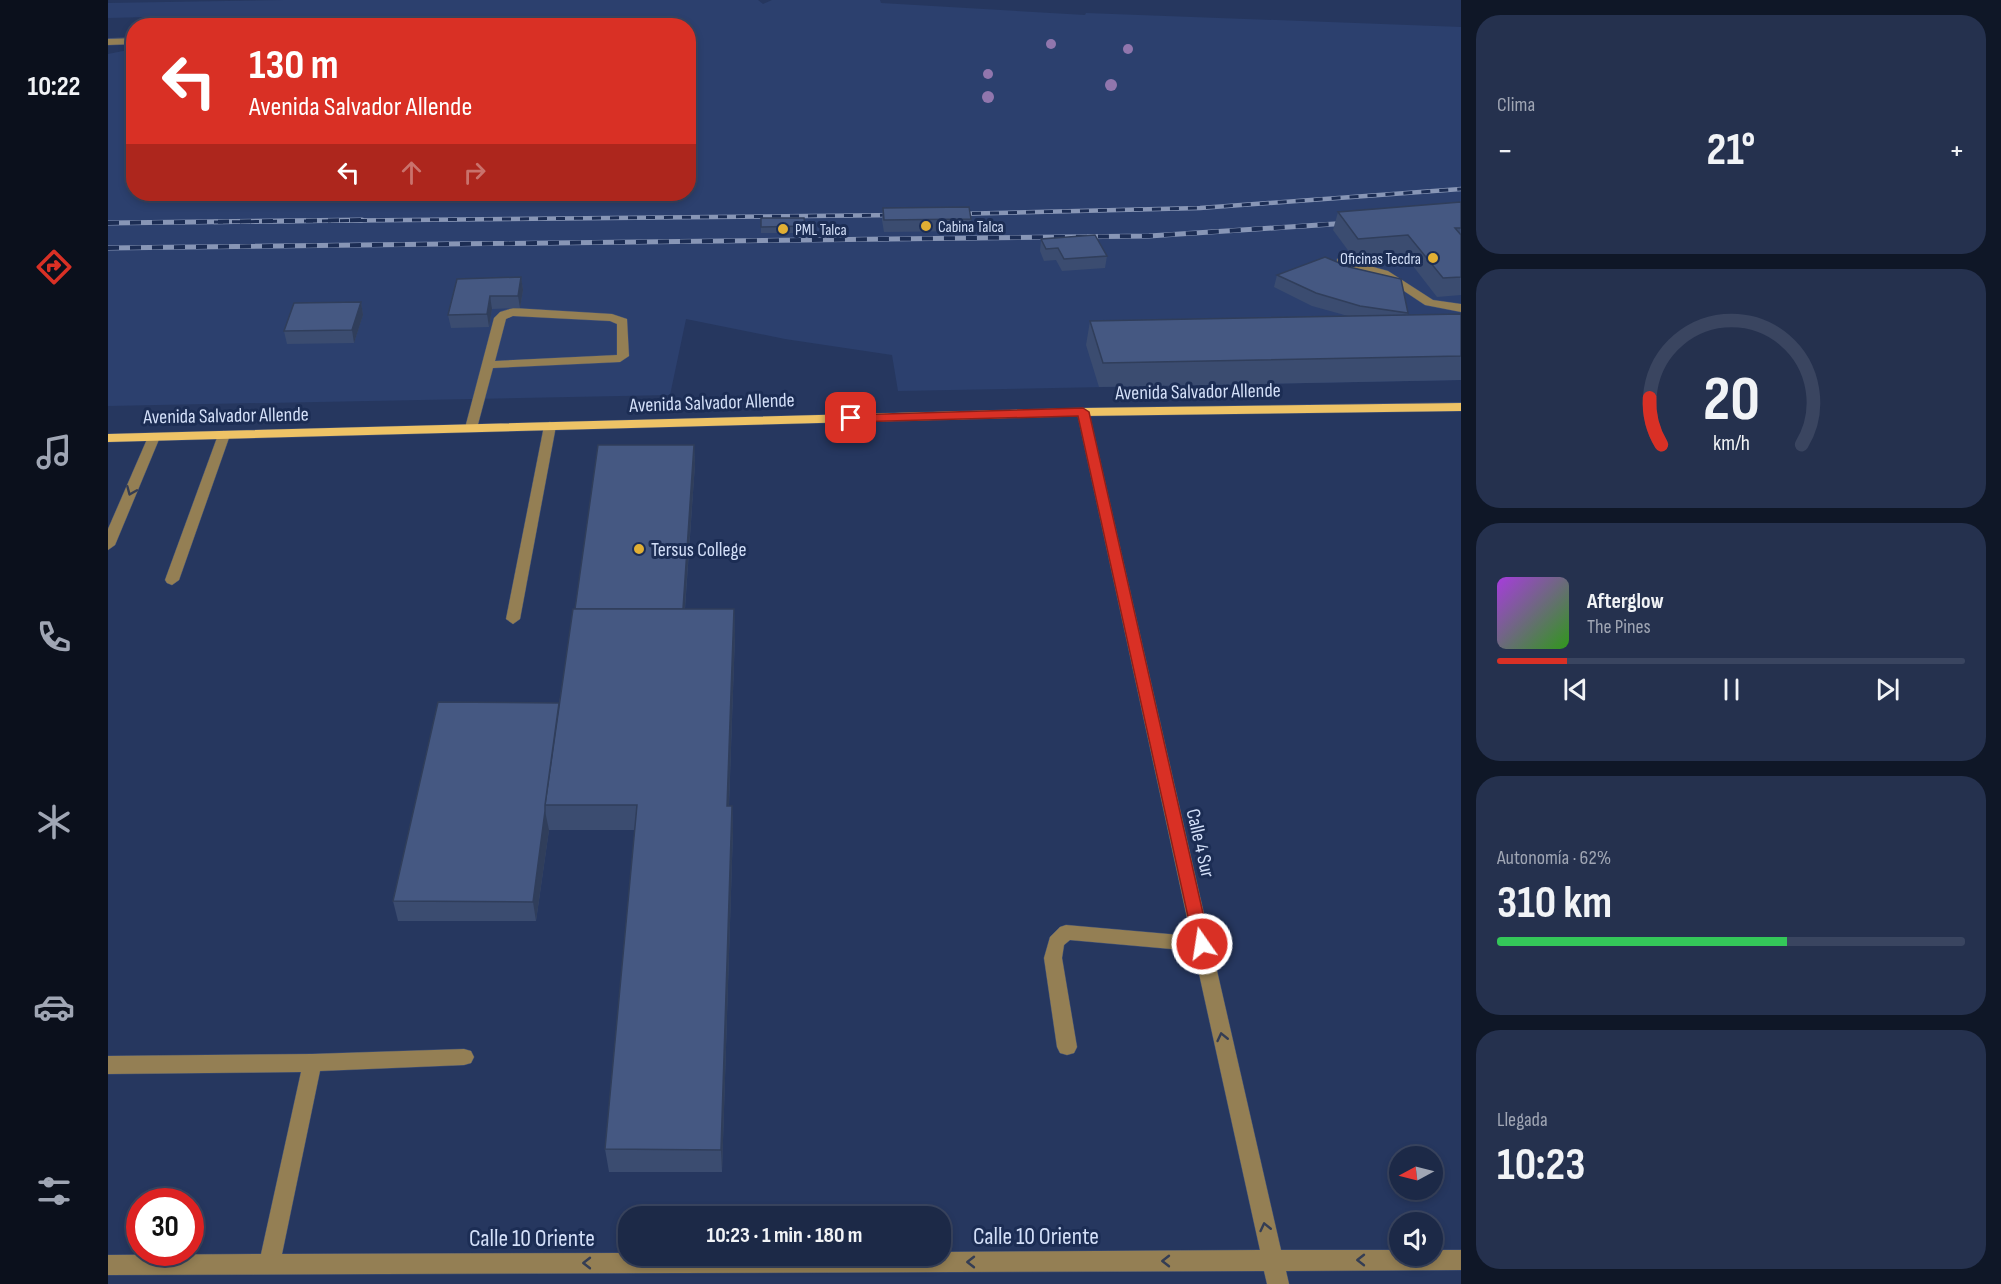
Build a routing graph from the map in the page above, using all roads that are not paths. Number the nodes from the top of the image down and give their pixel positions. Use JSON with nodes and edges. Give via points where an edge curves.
{"nodes":[{"id":1,"x":126,"y":41,"type":"edge"},
{"id":2,"x":108,"y":42,"type":"edge"},
{"id":3,"x":1341,"y":261,"type":"edge"},
{"id":4,"x":1461,"y":308,"type":"edge"},
{"id":5,"x":486,"y":365,"type":"junction"},
{"id":6,"x":1461,"y":407,"type":"edge"},
{"id":7,"x":1083,"y":412,"type":"junction"},
{"id":8,"x":550,"y":426,"type":"junction"},
{"id":9,"x":471,"y":428,"type":"junction"},
{"id":10,"x":224,"y":435,"type":"junction"},
{"id":11,"x":154,"y":437,"type":"junction"},
{"id":12,"x":108,"y":438,"type":"edge"},
{"id":13,"x":108,"y":544,"type":"edge"},
{"id":14,"x":172,"y":580,"type":"dead end"},
{"id":15,"x":513,"y":619,"type":"dead end"},
{"id":16,"x":1202,"y":944,"type":"junction"},
{"id":17,"x":1067,"y":1047,"type":"dead end"},
{"id":18,"x":464,"y":1057,"type":"dead end"},
{"id":19,"x":312,"y":1063,"type":"junction"},
{"id":20,"x":108,"y":1065,"type":"edge"},
{"id":21,"x":1461,"y":1260,"type":"edge"},
{"id":22,"x":1272,"y":1261,"type":"junction"},
{"id":23,"x":269,"y":1264,"type":"junction"},
{"id":24,"x":108,"y":1265,"type":"edge"},
{"id":25,"x":1278,"y":1284,"type":"edge"}],
"edges":[{"from":1,"to":2,"type":"street"},
{"from":3,"to":4,"type":"street","via":[[1390,275],[1421,300]]},
{"from":5,"to":5,"type":"street","via":[[504,314],[612,318],[623,322],[620,358]]},
{"from":5,"to":9,"type":"street"},
{"from":6,"to":7,"type":"main road","name":"Avenida Salvador Allende"},
{"from":7,"to":8,"type":"main road","name":"Avenida Salvador Allende"},
{"from":7,"to":16,"type":"street","name":"Calle 4 Sur"},
{"from":8,"to":9,"type":"main road","name":"Avenida Salvador Allende"},
{"from":8,"to":15,"type":"street"},
{"from":9,"to":10,"type":"main road","name":"Avenida Salvador Allende"},
{"from":10,"to":11,"type":"main road","name":"Avenida Salvador Allende"},
{"from":10,"to":14,"type":"street"},
{"from":11,"to":12,"type":"main road","name":"Avenida Salvador Allende"},
{"from":11,"to":13,"type":"street","one_way":true},
{"from":16,"to":17,"type":"street","via":[[1066,932],[1056,942],[1053,958]]},
{"from":22,"to":16,"type":"street","name":"Calle 4 Sur","one_way":true},
{"from":18,"to":19,"type":"street"},
{"from":19,"to":20,"type":"street"},
{"from":19,"to":23,"type":"street"},
{"from":21,"to":22,"type":"street","name":"Calle 10 Oriente","one_way":true},
{"from":22,"to":23,"type":"street","name":"Calle 10 Oriente","one_way":true},
{"from":22,"to":25,"type":"street","name":"Calle 4 Sur"},
{"from":23,"to":24,"type":"street","name":"Calle 10 Oriente"}]}
